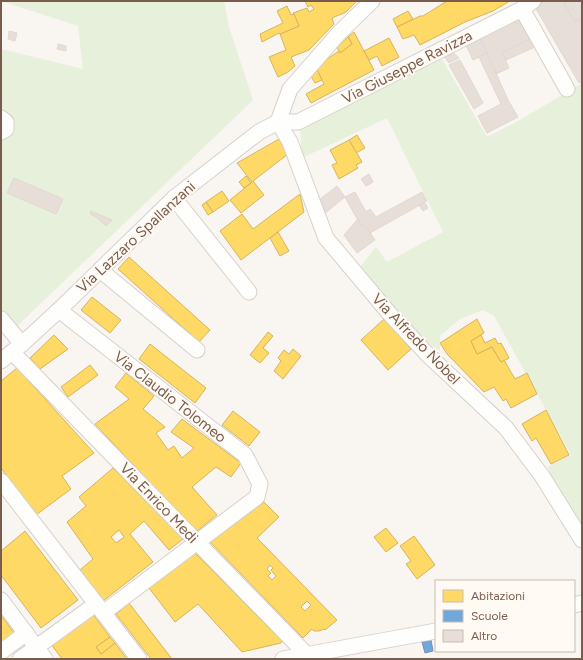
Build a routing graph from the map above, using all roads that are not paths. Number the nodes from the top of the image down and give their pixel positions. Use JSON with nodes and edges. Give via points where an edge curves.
{"nodes":[{"id":1,"x":372,"y":1,"type":"edge"},
{"id":2,"x":527,"y":5,"type":"edge"},
{"id":3,"x":566,"y":89,"type":"dead end"},
{"id":4,"x":1,"y":118,"type":"edge"},
{"id":5,"x":278,"y":122,"type":"junction"},
{"id":6,"x":1,"y":132,"type":"edge"},
{"id":7,"x":174,"y":198,"type":"junction"},
{"id":8,"x":100,"y":270,"type":"junction"},
{"id":9,"x":249,"y":292,"type":"dead end"},
{"id":10,"x":59,"y":310,"type":"junction"},
{"id":11,"x":1,"y":319,"type":"edge"},
{"id":12,"x":197,"y":350,"type":"dead end"},
{"id":13,"x":12,"y":352,"type":"edge"},
{"id":14,"x":1,"y":481,"type":"edge"},
{"id":15,"x":582,"y":540,"type":"edge"},
{"id":16,"x":197,"y":542,"type":"junction"},
{"id":17,"x":1,"y":600,"type":"edge"},
{"id":18,"x":100,"y":608,"type":"junction"},
{"id":19,"x":435,"y":631,"type":"edge"},
{"id":20,"x":26,"y":633,"type":"junction"},
{"id":21,"x":1,"y":652,"type":"edge"},
{"id":22,"x":41,"y":653,"type":"edge"},
{"id":23,"x":306,"y":654,"type":"junction"},
{"id":24,"x":20,"y":659,"type":"edge"},
{"id":25,"x":139,"y":659,"type":"edge"},
{"id":26,"x":283,"y":659,"type":"edge"}],
"edges":[{"from":1,"to":5,"type":"street","via":[[340,32],[290,89]]},
{"from":2,"to":3,"type":"street"},
{"from":2,"to":5,"type":"street","name":"Via Giuseppe Ravizza","via":[[298,122]]},
{"from":4,"to":6,"type":"street","via":[[6,122],[6,129]]},
{"from":5,"to":7,"type":"street","name":"Via Lazzaro Spallanzani","via":[[259,132]]},
{"from":5,"to":15,"type":"street","name":"Via Alfredo Nobel","via":[[290,142],[326,238],[427,354],[506,428],[542,476]]},
{"from":7,"to":8,"type":"street","name":"Via Lazzaro Spallanzani"},
{"from":7,"to":9,"type":"street"},
{"from":8,"to":10,"type":"street","name":"Via Lazzaro Spallanzani"},
{"from":8,"to":12,"type":"street"},
{"from":10,"to":13,"type":"street","name":"Via Lazzaro Spallanzani"},
{"from":10,"to":16,"type":"street","name":"Via Claudio Tolomeo","via":[[245,455],[260,484],[257,497]]},
{"from":11,"to":13,"type":"street","name":"Via Enrico Medi"},
{"from":13,"to":16,"type":"street","name":"Via Enrico Medi"},
{"from":14,"to":18,"type":"street"},
{"from":16,"to":18,"type":"street"},
{"from":16,"to":23,"type":"street","name":"Via Enrico Medi"},
{"from":17,"to":20,"type":"street"},
{"from":18,"to":22,"type":"street"},
{"from":18,"to":25,"type":"street"},
{"from":19,"to":23,"type":"street"},
{"from":20,"to":21,"type":"street"},
{"from":20,"to":22,"type":"street"},
{"from":22,"to":24,"type":"street"},
{"from":23,"to":26,"type":"street"}]}
